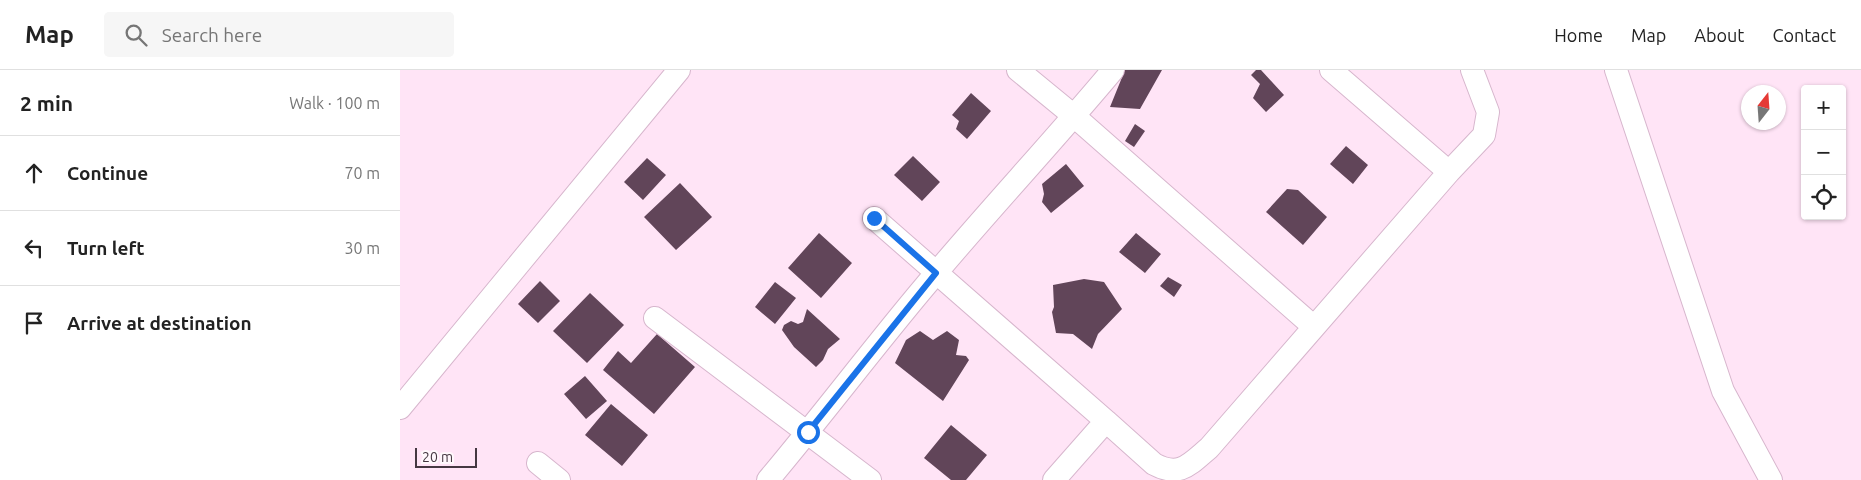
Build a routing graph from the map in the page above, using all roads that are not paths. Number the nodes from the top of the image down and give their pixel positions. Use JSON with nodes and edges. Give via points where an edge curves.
{"nodes":[{"id":1,"x":679,"y":70,"type":"edge"},
{"id":2,"x":1018,"y":70,"type":"edge"},
{"id":3,"x":1113,"y":70,"type":"edge"},
{"id":4,"x":1331,"y":70,"type":"edge"},
{"id":5,"x":1472,"y":70,"type":"edge"},
{"id":6,"x":1616,"y":70,"type":"edge"},
{"id":7,"x":1074,"y":116,"type":"junction"},
{"id":8,"x":1449,"y":172,"type":"junction"},
{"id":9,"x":874,"y":218,"type":"dead end"},
{"id":10,"x":936,"y":273,"type":"junction"},
{"id":11,"x":656,"y":318,"type":"dead end"},
{"id":12,"x":1314,"y":327,"type":"junction"},
{"id":13,"x":400,"y":408,"type":"edge"},
{"id":14,"x":1106,"y":421,"type":"junction"},
{"id":15,"x":808,"y":432,"type":"junction"},
{"id":16,"x":538,"y":462,"type":"dead end"},
{"id":17,"x":559,"y":480,"type":"edge"},
{"id":18,"x":768,"y":480,"type":"edge"},
{"id":19,"x":870,"y":480,"type":"edge"},
{"id":20,"x":1054,"y":480,"type":"edge"},
{"id":21,"x":1771,"y":480,"type":"edge"}],
"edges":[{"from":1,"to":13,"type":"street"},
{"from":2,"to":7,"type":"street"},
{"from":3,"to":7,"type":"street"},
{"from":4,"to":8,"type":"street"},
{"from":5,"to":8,"type":"street","via":[[1488,112],[1484,135]]},
{"from":6,"to":21,"type":"street","via":[[1723,391]]},
{"from":7,"to":10,"type":"street"},
{"from":7,"to":12,"type":"street"},
{"from":8,"to":12,"type":"street"},
{"from":9,"to":10,"type":"street"},
{"from":10,"to":14,"type":"street"},
{"from":10,"to":15,"type":"street"},
{"from":11,"to":15,"type":"street"},
{"from":12,"to":14,"type":"street","via":[[1210,448],[1184,469],[1174,471],[1154,464]]},
{"from":14,"to":20,"type":"street"},
{"from":15,"to":18,"type":"street"},
{"from":15,"to":19,"type":"street"},
{"from":16,"to":17,"type":"street"}]}
